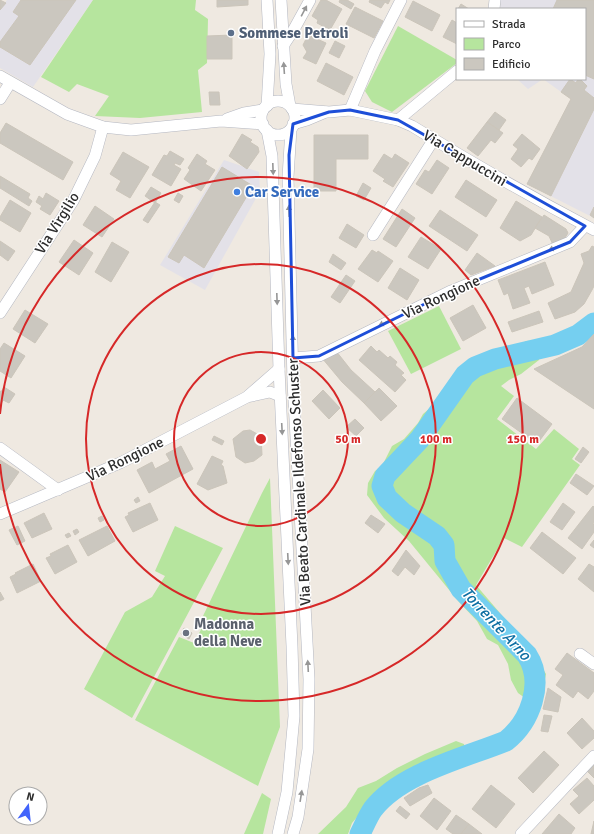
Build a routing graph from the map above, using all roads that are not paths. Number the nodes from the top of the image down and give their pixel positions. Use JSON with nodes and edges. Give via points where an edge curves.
{"nodes":[{"id":1,"x":267,"y":0,"type":"edge"},
{"id":2,"x":281,"y":0,"type":"edge"},
{"id":3,"x":310,"y":0,"type":"edge"},
{"id":4,"x":401,"y":0,"type":"edge"},
{"id":5,"x":283,"y":46,"type":"junction"},
{"id":6,"x":456,"y":72,"type":"edge"},
{"id":7,"x":0,"y":76,"type":"edge"},
{"id":8,"x":10,"y":83,"type":"junction"},
{"id":9,"x":0,"y":99,"type":"edge"},
{"id":10,"x":265,"y":108,"type":"junction"},
{"id":11,"x":291,"y":108,"type":"junction"},
{"id":12,"x":350,"y":110,"type":"junction"},
{"id":13,"x":329,"y":112,"type":"junction"},
{"id":14,"x":398,"y":120,"type":"junction"},
{"id":15,"x":221,"y":121,"type":"junction"},
{"id":16,"x":292,"y":126,"type":"junction"},
{"id":17,"x":103,"y":127,"type":"junction"},
{"id":18,"x":265,"y":127,"type":"junction"},
{"id":19,"x":434,"y":139,"type":"junction"},
{"id":20,"x":590,"y":228,"type":"edge"},
{"id":21,"x":373,"y":235,"type":"dead end"},
{"id":22,"x":0,"y":313,"type":"edge"},
{"id":23,"x":293,"y":358,"type":"junction"},
{"id":24,"x":279,"y":369,"type":"junction"},
{"id":25,"x":280,"y":396,"type":"junction"},
{"id":26,"x":246,"y":397,"type":"junction"},
{"id":27,"x":0,"y":448,"type":"edge"},
{"id":28,"x":58,"y":490,"type":"junction"},
{"id":29,"x":0,"y":514,"type":"edge"},
{"id":30,"x":580,"y":654,"type":"dead end"},
{"id":31,"x":594,"y":664,"type":"edge"},
{"id":32,"x":594,"y":756,"type":"edge"},
{"id":33,"x":278,"y":834,"type":"edge"},
{"id":34,"x":293,"y":834,"type":"edge"},
{"id":35,"x":521,"y":834,"type":"edge"}],
"edges":[{"from":1,"to":10,"type":"street","via":[[270,54]]},
{"from":2,"to":5,"type":"street"},
{"from":5,"to":3,"type":"street","one_way":true},
{"from":4,"to":12,"type":"street","via":[[375,51]]},
{"from":11,"to":5,"type":"street","one_way":true},
{"from":6,"to":14,"type":"street"},
{"from":7,"to":8,"type":"street"},
{"from":8,"to":9,"type":"street"},
{"from":8,"to":17,"type":"street","via":[[67,114]]},
{"from":10,"to":11,"type":"street","via":[[278,101],[286,103]]},
{"from":10,"to":15,"type":"street"},
{"from":10,"to":18,"type":"street","via":[[262,119]]},
{"from":11,"to":13,"type":"street","name":"Via Cappuccini"},
{"from":11,"to":16,"type":"street","via":[[295,117]]},
{"from":12,"to":13,"type":"street","name":"Via Cappuccini"},
{"from":12,"to":14,"type":"street","name":"Via Cappuccini"},
{"from":13,"to":16,"type":"street","name":"Via Cappuccini"},
{"from":14,"to":19,"type":"street","name":"Via Cappuccini"},
{"from":15,"to":17,"type":"street","via":[[131,130]]},
{"from":15,"to":18,"type":"street"},
{"from":16,"to":18,"type":"street","via":[[279,135],[272,134]]},
{"from":23,"to":16,"type":"street","name":"Via Beato Cardinale Ildefonso Schuster","one_way":true,"via":[[288,177]]},
{"from":17,"to":22,"type":"street","name":"Via Virgilio","via":[[96,156],[73,200]]},
{"from":18,"to":24,"type":"street","name":"Via Beato Cardinale Ildefonso Schuster","one_way":true,"via":[[272,156]]},
{"from":19,"to":20,"type":"street","name":"Via Cappuccini","via":[[557,212]]},
{"from":19,"to":21,"type":"street"},
{"from":20,"to":23,"type":"street","name":"Via Rongione","one_way":true,"via":[[570,242],[451,291],[319,356]]},
{"from":34,"to":23,"type":"street","name":"Via Beato Cardinale Ildefonso Schuster","one_way":true,"via":[[298,817],[308,748],[309,679]]},
{"from":24,"to":25,"type":"street","name":"Via Beato Cardinale Ildefonso Schuster"},
{"from":24,"to":26,"type":"street","name":"Via Rongione"},
{"from":25,"to":26,"type":"street","name":"Via Rongione","via":[[270,392]]},
{"from":25,"to":33,"type":"street","name":"Via Beato Cardinale Ildefonso Schuster","one_way":true,"via":[[294,716],[287,792]]},
{"from":26,"to":28,"type":"street","name":"Via Rongione","via":[[120,463]]},
{"from":27,"to":28,"type":"street"},
{"from":28,"to":29,"type":"street","name":"Via Rongione"},
{"from":30,"to":31,"type":"street"},
{"from":32,"to":35,"type":"street"}]}
